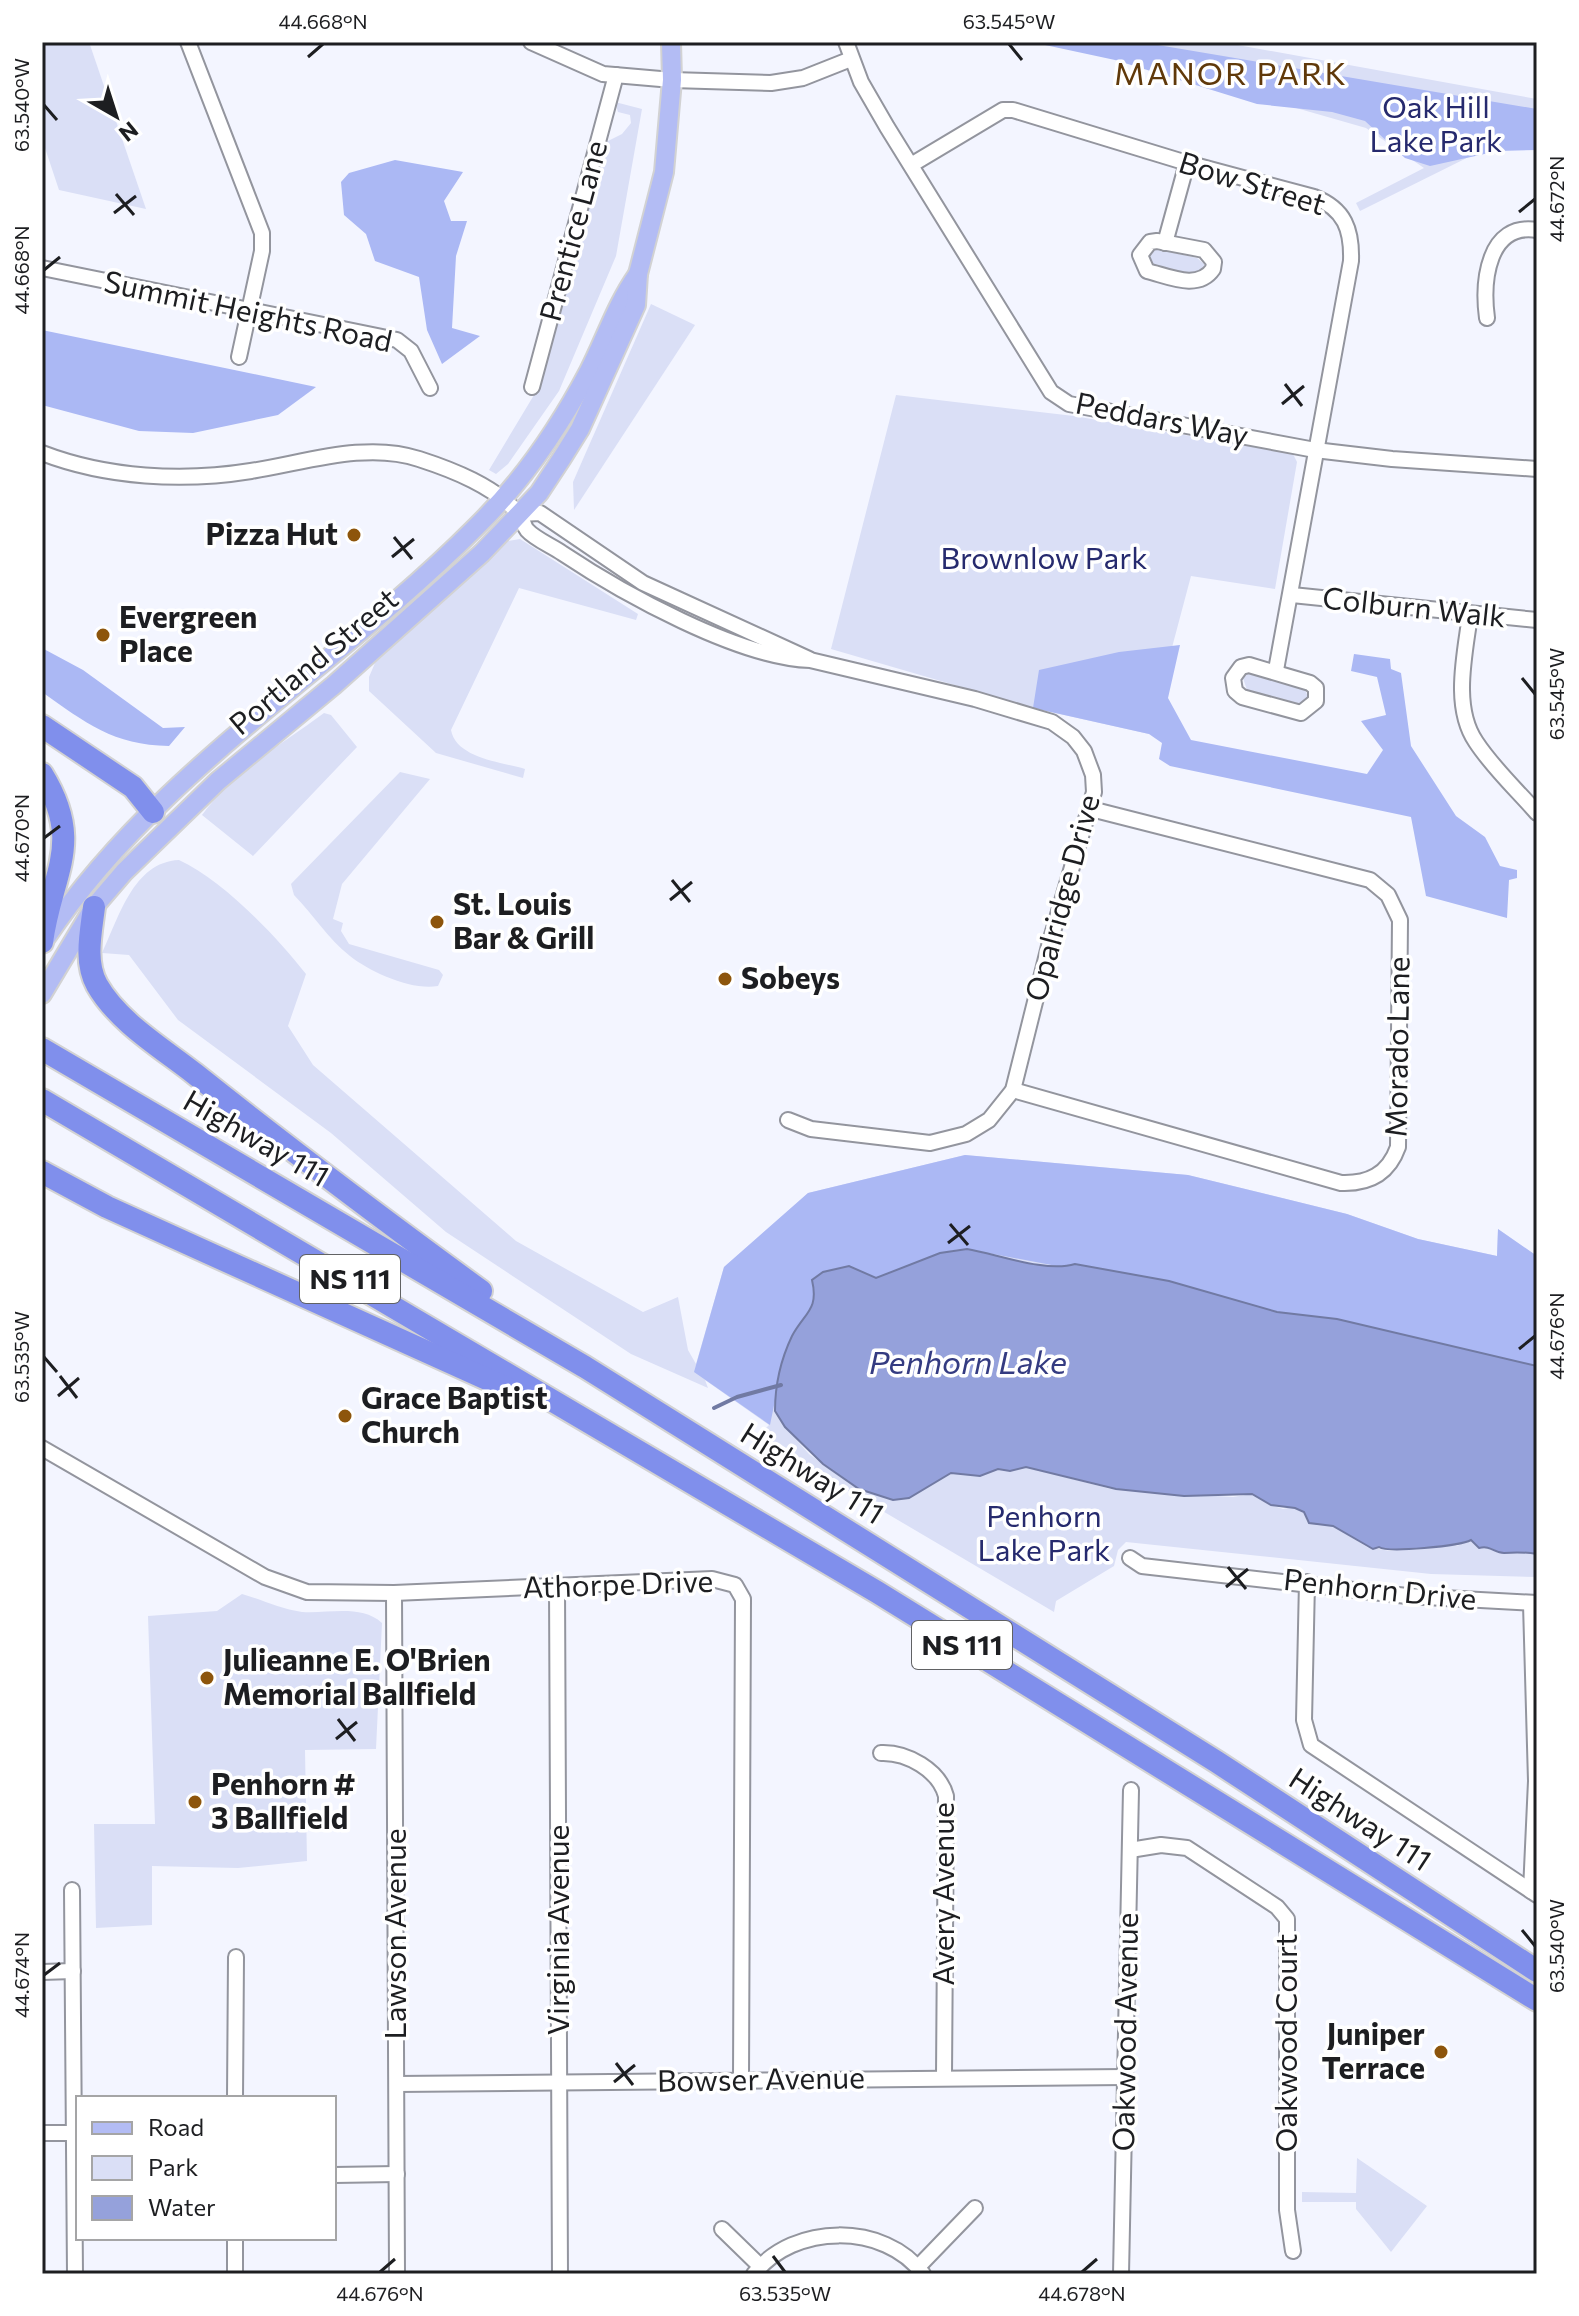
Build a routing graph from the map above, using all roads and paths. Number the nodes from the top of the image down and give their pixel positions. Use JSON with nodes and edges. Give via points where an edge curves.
{"nodes":[{"id":1,"x":188,"y":42,"type":"edge"},
{"id":2,"x":531,"y":42,"type":"edge"},
{"id":3,"x":671,"y":42,"type":"edge"},
{"id":4,"x":846,"y":42,"type":"edge"},
{"id":5,"x":851,"y":59,"type":"junction"},
{"id":6,"x":616,"y":75,"type":"junction"},
{"id":7,"x":672,"y":80,"type":"junction"},
{"id":8,"x":1187,"y":163,"type":"junction"},
{"id":9,"x":911,"y":165,"type":"junction"},
{"id":10,"x":1537,"y":230,"type":"edge"},
{"id":11,"x":1165,"y":243,"type":"junction"},
{"id":12,"x":42,"y":268,"type":"edge"},
{"id":13,"x":249,"y":310,"type":"junction"},
{"id":14,"x":1487,"y":318,"type":"dead end"},
{"id":15,"x":239,"y":357,"type":"dead end"},
{"id":16,"x":532,"y":387,"type":"dead end"},
{"id":17,"x":430,"y":388,"type":"dead end"},
{"id":18,"x":1315,"y":450,"type":"junction"},
{"id":19,"x":42,"y":453,"type":"edge"},
{"id":20,"x":1537,"y":469,"type":"edge"},
{"id":21,"x":511,"y":508,"type":"junction"},
{"id":22,"x":1292,"y":595,"type":"junction"},
{"id":23,"x":1470,"y":615,"type":"junction"},
{"id":24,"x":1537,"y":620,"type":"edge"},
{"id":25,"x":1276,"y":670,"type":"junction"},
{"id":26,"x":42,"y":726,"type":"edge"},
{"id":27,"x":42,"y":774,"type":"edge"},
{"id":28,"x":1091,"y":809,"type":"junction"},
{"id":29,"x":153,"y":812,"type":"junction"},
{"id":30,"x":1537,"y":813,"type":"edge"},
{"id":31,"x":171,"y":829,"type":"junction"},
{"id":32,"x":94,"y":907,"type":"junction"},
{"id":33,"x":42,"y":943,"type":"edge"},
{"id":34,"x":42,"y":994,"type":"edge"},
{"id":35,"x":42,"y":1049,"type":"edge"},
{"id":36,"x":1013,"y":1090,"type":"junction"},
{"id":37,"x":42,"y":1100,"type":"edge"},
{"id":38,"x":788,"y":1120,"type":"dead end"},
{"id":39,"x":42,"y":1172,"type":"edge"},
{"id":40,"x":42,"y":1182,"type":"edge"},
{"id":41,"x":67,"y":1185,"type":"junction"},
{"id":42,"x":585,"y":1367,"type":"junction"},
{"id":43,"x":42,"y":1448,"type":"edge"},
{"id":44,"x":658,"y":1460,"type":"junction"},
{"id":45,"x":1130,"y":1558,"type":"dead end"},
{"id":46,"x":1307,"y":1582,"type":"junction"},
{"id":47,"x":557,"y":1586,"type":"junction"},
{"id":48,"x":394,"y":1593,"type":"junction"},
{"id":49,"x":1534,"y":1603,"type":"edge"},
{"id":50,"x":881,"y":1753,"type":"dead end"},
{"id":51,"x":1537,"y":1781,"type":"edge"},
{"id":52,"x":1131,"y":1790,"type":"dead end"},
{"id":53,"x":1130,"y":1850,"type":"junction"},
{"id":54,"x":72,"y":1890,"type":"dead end"},
{"id":55,"x":1534,"y":1893,"type":"edge"},
{"id":56,"x":236,"y":1957,"type":"dead end"},
{"id":57,"x":73,"y":1971,"type":"junction"},
{"id":58,"x":1537,"y":1971,"type":"edge"},
{"id":59,"x":42,"y":1972,"type":"edge"},
{"id":60,"x":1536,"y":2000,"type":"edge"},
{"id":61,"x":944,"y":2076,"type":"junction"},
{"id":62,"x":1126,"y":2077,"type":"junction"},
{"id":63,"x":741,"y":2079,"type":"junction"},
{"id":64,"x":559,"y":2082,"type":"junction"},
{"id":65,"x":397,"y":2084,"type":"junction"},
{"id":66,"x":235,"y":2096,"type":"edge"},
{"id":67,"x":42,"y":2133,"type":"edge"},
{"id":68,"x":73,"y":2133,"type":"junction"},
{"id":69,"x":397,"y":2174,"type":"junction"},
{"id":70,"x":336,"y":2175,"type":"edge"},
{"id":71,"x":975,"y":2208,"type":"dead end"},
{"id":72,"x":722,"y":2229,"type":"dead end"},
{"id":73,"x":235,"y":2240,"type":"edge"},
{"id":74,"x":1293,"y":2251,"type":"dead end"},
{"id":75,"x":757,"y":2270,"type":"edge"},
{"id":76,"x":920,"y":2270,"type":"edge"},
{"id":77,"x":75,"y":2274,"type":"edge"},
{"id":78,"x":235,"y":2274,"type":"edge"},
{"id":79,"x":397,"y":2274,"type":"edge"},
{"id":80,"x":560,"y":2274,"type":"edge"},
{"id":81,"x":1121,"y":2274,"type":"edge"}],
"edges":[{"from":1,"to":13,"type":"street","via":[[262,233]]},
{"from":2,"to":6,"type":"street","via":[[588,69]]},
{"from":3,"to":7,"type":"main road","name":"Portland Street"},
{"from":4,"to":5,"type":"street","name":"Peddars Way"},
{"from":5,"to":7,"type":"street","via":[[803,78],[771,83]]},
{"from":5,"to":9,"type":"street","name":"Peddars Way"},
{"from":6,"to":7,"type":"street"},
{"from":6,"to":16,"type":"street","name":"Prentice Lane"},
{"from":7,"to":21,"type":"main road","name":"Portland Street","via":[[664,172],[638,274]]},
{"from":8,"to":9,"type":"street","name":"Bow Street","via":[[1003,110]]},
{"from":8,"to":11,"type":"street"},
{"from":8,"to":18,"type":"street","name":"Bow Street","via":[[1328,202],[1350,231],[1351,261]]},
{"from":9,"to":18,"type":"street","name":"Peddars Way","via":[[1051,392],[1069,404]]},
{"from":10,"to":14,"type":"street","via":[[1513,230],[1495,246],[1486,282]]},
{"from":11,"to":11,"type":"street","via":[[1143,247],[1140,255],[1147,271],[1194,282],[1213,269],[1204,250]]},
{"from":12,"to":13,"type":"street","name":"Summit Heights Road"},
{"from":13,"to":15,"type":"street"},
{"from":13,"to":17,"type":"street","name":"Summit Heights Road","via":[[397,340],[411,351]]},
{"from":18,"to":20,"type":"street","name":"Peddars Way"},
{"from":18,"to":22,"type":"street","name":"Bow Street"},
{"from":19,"to":21,"type":"street","name":"Opalridge Drive","via":[[92,468],[183,477],[359,453],[403,454],[455,471]]},
{"from":21,"to":28,"type":"street","name":"Opalridge Drive","via":[[527,530],[613,588],[734,643],[975,699],[1060,726],[1091,766]]},
{"from":21,"to":29,"type":"main road","name":"Portland Street","via":[[218,747]]},
{"from":21,"to":31,"type":"main road","name":"Portland Street","via":[[346,675],[218,781]]},
{"from":22,"to":23,"type":"street","name":"Colburn Walk"},
{"from":22,"to":25,"type":"street","name":"Bow Street"},
{"from":23,"to":24,"type":"street","name":"Colburn Walk"},
{"from":23,"to":30,"type":"street","via":[[1463,674],[1465,715],[1476,742]]},
{"from":25,"to":25,"type":"street","via":[[1241,667],[1233,678],[1235,691],[1301,713],[1316,701],[1316,688],[1310,683]]},
{"from":26,"to":29,"type":"highway","via":[[133,787]]},
{"from":27,"to":33,"type":"highway","via":[[59,810],[65,849]]},
{"from":28,"to":36,"type":"street","name":"Opalridge Drive","via":[[1050,939]]},
{"from":28,"to":36,"type":"street","name":"Morado Lane","via":[[1370,880],[1388,895],[1400,920],[1398,1147],[1386,1169],[1369,1181],[1341,1183]]},
{"from":29,"to":31,"type":"main road"},
{"from":29,"to":33,"type":"main road","name":"Portland Street","via":[[79,888]]},
{"from":31,"to":32,"type":"main road","name":"Portland Street"},
{"from":32,"to":34,"type":"main road","name":"Portland Street"},
{"from":32,"to":42,"type":"highway","via":[[91,968],[100,990],[123,1016],[314,1169]]},
{"from":35,"to":42,"type":"highway","name":"Highway 111","number":"NS 111"},
{"from":36,"to":38,"type":"street","name":"Opalridge Drive","via":[[989,1120],[966,1134],[930,1143],[811,1129]]},
{"from":37,"to":44,"type":"highway","name":"Highway 111","number":"NS 111"},
{"from":39,"to":41,"type":"highway"},
{"from":40,"to":41,"type":"highway"},
{"from":41,"to":44,"type":"highway"},
{"from":42,"to":58,"type":"highway","name":"Highway 111","number":"NS 111","via":[[1217,1762]]},
{"from":43,"to":48,"type":"street","name":"Athorpe Drive","via":[[284,1585],[307,1592]]},
{"from":44,"to":60,"type":"highway","name":"Highway 111","number":"NS 111"},
{"from":45,"to":46,"type":"street","name":"Penhorn Drive","via":[[1142,1566]]},
{"from":46,"to":49,"type":"street","name":"Penhorn Drive","via":[[1407,1596]]},
{"from":46,"to":55,"type":"street","via":[[1304,1720],[1311,1745]]},
{"from":47,"to":48,"type":"street","name":"Athorpe Drive"},
{"from":47,"to":63,"type":"street","name":"Athorpe Drive","via":[[722,1579],[735,1585],[743,1599]]},
{"from":47,"to":64,"type":"street","name":"Virginia Avenue"},
{"from":48,"to":65,"type":"street","name":"Lawson Avenue"},
{"from":49,"to":51,"type":"street"},
{"from":50,"to":61,"type":"street","name":"Avery Avenue","via":[[897,1752],[928,1770],[946,1796]]},
{"from":51,"to":55,"type":"street"},
{"from":52,"to":53,"type":"street","name":"Oakwood Avenue"},
{"from":53,"to":62,"type":"street","name":"Oakwood Avenue"},
{"from":53,"to":74,"type":"street","name":"Oakwood Court","via":[[1187,1848],[1287,1919],[1287,2210]]},
{"from":54,"to":57,"type":"street"},
{"from":56,"to":66,"type":"street"},
{"from":57,"to":59,"type":"street"},
{"from":57,"to":68,"type":"street"},
{"from":61,"to":62,"type":"street","name":"Bowser Avenue"},
{"from":61,"to":63,"type":"street","name":"Bowser Avenue"},
{"from":62,"to":81,"type":"street","name":"Oakwood Avenue"},
{"from":63,"to":64,"type":"street","name":"Bowser Avenue"},
{"from":64,"to":65,"type":"street","name":"Bowser Avenue"},
{"from":64,"to":80,"type":"street","name":"Virginia Avenue"},
{"from":65,"to":69,"type":"street","name":"Lawson Avenue"},
{"from":67,"to":68,"type":"street"},
{"from":68,"to":77,"type":"street"},
{"from":69,"to":70,"type":"street"},
{"from":69,"to":79,"type":"street","name":"Lawson Avenue"},
{"from":71,"to":76,"type":"street"},
{"from":72,"to":75,"type":"street"},
{"from":73,"to":78,"type":"street"},
{"from":75,"to":76,"type":"street","via":[[808,2241],[841,2234],[891,2246]]}]}
